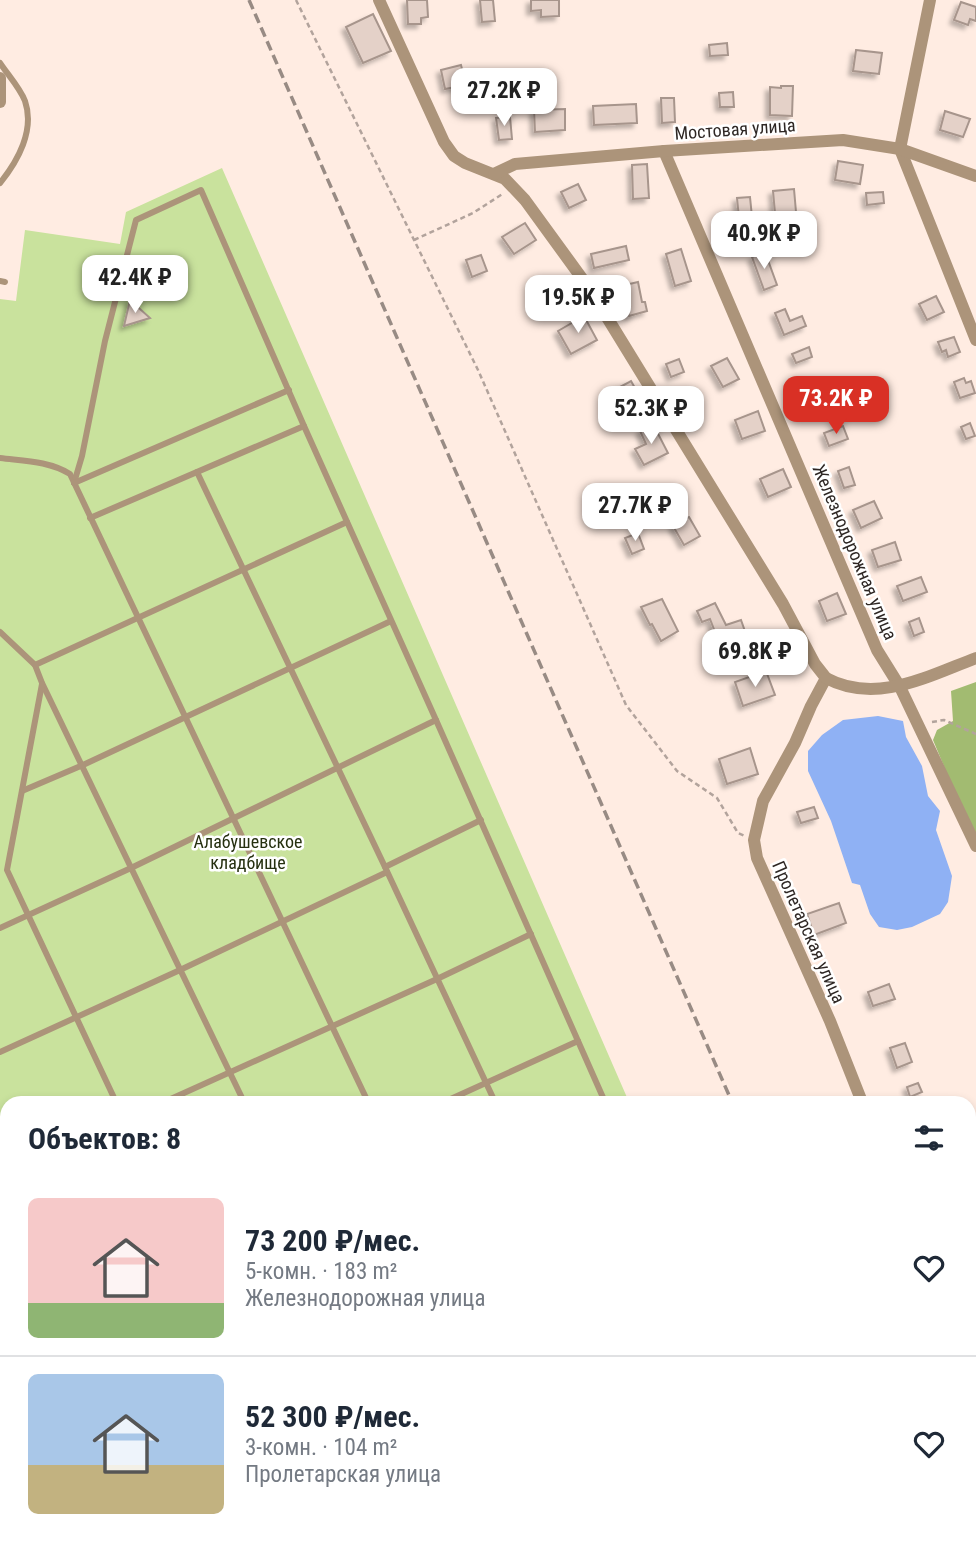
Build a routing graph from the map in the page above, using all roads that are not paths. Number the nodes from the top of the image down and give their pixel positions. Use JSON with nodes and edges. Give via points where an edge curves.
{"nodes":[{"id":1,"x":379,"y":0,"type":"edge"},
{"id":2,"x":930,"y":0,"type":"edge"},
{"id":3,"x":0,"y":63,"type":"edge"},
{"id":4,"x":0,"y":78,"type":"edge"},
{"id":5,"x":0,"y":102,"type":"edge"},
{"id":6,"x":900,"y":149,"type":"junction"},
{"id":7,"x":664,"y":151,"type":"junction"},
{"id":8,"x":494,"y":174,"type":"junction"},
{"id":9,"x":976,"y":176,"type":"edge"},
{"id":10,"x":0,"y":183,"type":"edge"},
{"id":11,"x":976,"y":340,"type":"edge"},
{"id":12,"x":289,"y":390,"type":"junction"},
{"id":13,"x":304,"y":426,"type":"junction"},
{"id":14,"x":0,"y":458,"type":"edge"},
{"id":15,"x":197,"y":472,"type":"junction"},
{"id":16,"x":74,"y":483,"type":"junction"},
{"id":17,"x":90,"y":518,"type":"junction"},
{"id":18,"x":347,"y":522,"type":"junction"},
{"id":19,"x":245,"y":570,"type":"junction"},
{"id":20,"x":137,"y":618,"type":"junction"},
{"id":21,"x":391,"y":621,"type":"junction"},
{"id":22,"x":0,"y":632,"type":"edge"},
{"id":23,"x":976,"y":658,"type":"edge"},
{"id":24,"x":35,"y":665,"type":"junction"},
{"id":25,"x":291,"y":669,"type":"junction"},
{"id":26,"x":827,"y":678,"type":"junction"},
{"id":27,"x":42,"y":683,"type":"junction"},
{"id":28,"x":900,"y":687,"type":"junction"},
{"id":29,"x":185,"y":717,"type":"junction"},
{"id":30,"x":436,"y":720,"type":"junction"},
{"id":31,"x":83,"y":765,"type":"junction"},
{"id":32,"x":338,"y":768,"type":"junction"},
{"id":33,"x":22,"y":791,"type":"junction"},
{"id":34,"x":234,"y":819,"type":"junction"},
{"id":35,"x":481,"y":820,"type":"junction"},
{"id":36,"x":976,"y":846,"type":"edge"},
{"id":37,"x":131,"y":868,"type":"junction"},
{"id":38,"x":386,"y":870,"type":"junction"},
{"id":39,"x":27,"y":916,"type":"junction"},
{"id":40,"x":281,"y":922,"type":"junction"},
{"id":41,"x":0,"y":928,"type":"edge"},
{"id":42,"x":531,"y":934,"type":"junction"},
{"id":43,"x":180,"y":970,"type":"junction"},
{"id":44,"x":437,"y":979,"type":"junction"},
{"id":45,"x":76,"y":1018,"type":"junction"},
{"id":46,"x":331,"y":1026,"type":"junction"},
{"id":47,"x":578,"y":1041,"type":"junction"},
{"id":48,"x":0,"y":1052,"type":"edge"},
{"id":49,"x":230,"y":1072,"type":"junction"},
{"id":50,"x":486,"y":1084,"type":"junction"},
{"id":51,"x":113,"y":1096,"type":"edge"},
{"id":52,"x":177,"y":1096,"type":"edge"},
{"id":53,"x":241,"y":1096,"type":"edge"},
{"id":54,"x":365,"y":1096,"type":"edge"},
{"id":55,"x":458,"y":1096,"type":"edge"},
{"id":56,"x":492,"y":1096,"type":"edge"},
{"id":57,"x":602,"y":1096,"type":"edge"},
{"id":58,"x":860,"y":1096,"type":"edge"}],
"edges":[{"from":1,"to":8,"type":"street","via":[[444,142],[454,156]]},
{"from":2,"to":6,"type":"street"},
{"from":3,"to":10,"type":"lane","via":[[24,99],[28,116],[21,151]]},
{"from":4,"to":5,"type":"street"},
{"from":6,"to":7,"type":"street","name":"Мостовая улица","via":[[843,140]]},
{"from":6,"to":9,"type":"street","name":"Мостовая улица"},
{"from":6,"to":11,"type":"street"},
{"from":7,"to":8,"type":"street","name":"Мостовая улица","via":[[515,164]]},
{"from":7,"to":28,"type":"street","name":"Железнодорожная улица","via":[[877,650]]},
{"from":8,"to":26,"type":"street","via":[[525,200],[589,288]]},
{"from":12,"to":13,"type":"lane"},
{"from":12,"to":16,"type":"lane"},
{"from":12,"to":16,"type":"lane","via":[[201,190],[136,220]]},
{"from":13,"to":15,"type":"lane"},
{"from":13,"to":18,"type":"lane"},
{"from":14,"to":16,"type":"lane","via":[[60,468]]},
{"from":15,"to":17,"type":"lane"},
{"from":15,"to":19,"type":"lane"},
{"from":16,"to":17,"type":"lane"},
{"from":17,"to":20,"type":"lane"},
{"from":18,"to":19,"type":"lane"},
{"from":18,"to":21,"type":"lane"},
{"from":19,"to":20,"type":"lane"},
{"from":19,"to":25,"type":"lane"},
{"from":20,"to":24,"type":"lane"},
{"from":20,"to":29,"type":"lane"},
{"from":21,"to":25,"type":"lane"},
{"from":21,"to":30,"type":"lane"},
{"from":22,"to":24,"type":"lane"},
{"from":23,"to":28,"type":"street"},
{"from":24,"to":27,"type":"lane"},
{"from":25,"to":29,"type":"lane"},
{"from":25,"to":32,"type":"lane"},
{"from":26,"to":28,"type":"street","via":[[863,689]]},
{"from":26,"to":58,"type":"street","name":"Пролетарская улица","via":[[763,801],[754,840],[757,858]]},
{"from":27,"to":31,"type":"lane"},
{"from":27,"to":33,"type":"lane"},
{"from":28,"to":36,"type":"street","name":"Железнодорожная улица"},
{"from":29,"to":31,"type":"lane"},
{"from":29,"to":34,"type":"lane"},
{"from":30,"to":32,"type":"lane"},
{"from":30,"to":35,"type":"lane"},
{"from":31,"to":33,"type":"lane"},
{"from":31,"to":37,"type":"lane"},
{"from":32,"to":34,"type":"lane"},
{"from":32,"to":38,"type":"lane"},
{"from":33,"to":39,"type":"lane","via":[[7,870]]},
{"from":34,"to":37,"type":"lane"},
{"from":34,"to":40,"type":"lane"},
{"from":35,"to":38,"type":"lane"},
{"from":35,"to":42,"type":"lane"},
{"from":37,"to":39,"type":"lane"},
{"from":37,"to":43,"type":"lane"},
{"from":38,"to":40,"type":"lane"},
{"from":38,"to":44,"type":"lane"},
{"from":39,"to":41,"type":"lane"},
{"from":39,"to":45,"type":"lane"},
{"from":40,"to":43,"type":"lane"},
{"from":40,"to":46,"type":"lane"},
{"from":42,"to":44,"type":"lane"},
{"from":42,"to":47,"type":"lane"},
{"from":43,"to":45,"type":"lane"},
{"from":43,"to":49,"type":"lane"},
{"from":44,"to":46,"type":"lane"},
{"from":44,"to":50,"type":"lane"},
{"from":45,"to":48,"type":"lane"},
{"from":45,"to":51,"type":"lane"},
{"from":46,"to":49,"type":"lane"},
{"from":46,"to":54,"type":"lane"},
{"from":47,"to":50,"type":"lane"},
{"from":47,"to":57,"type":"lane"},
{"from":49,"to":52,"type":"lane"},
{"from":49,"to":53,"type":"lane"},
{"from":50,"to":55,"type":"lane"},
{"from":50,"to":56,"type":"lane"}]}
